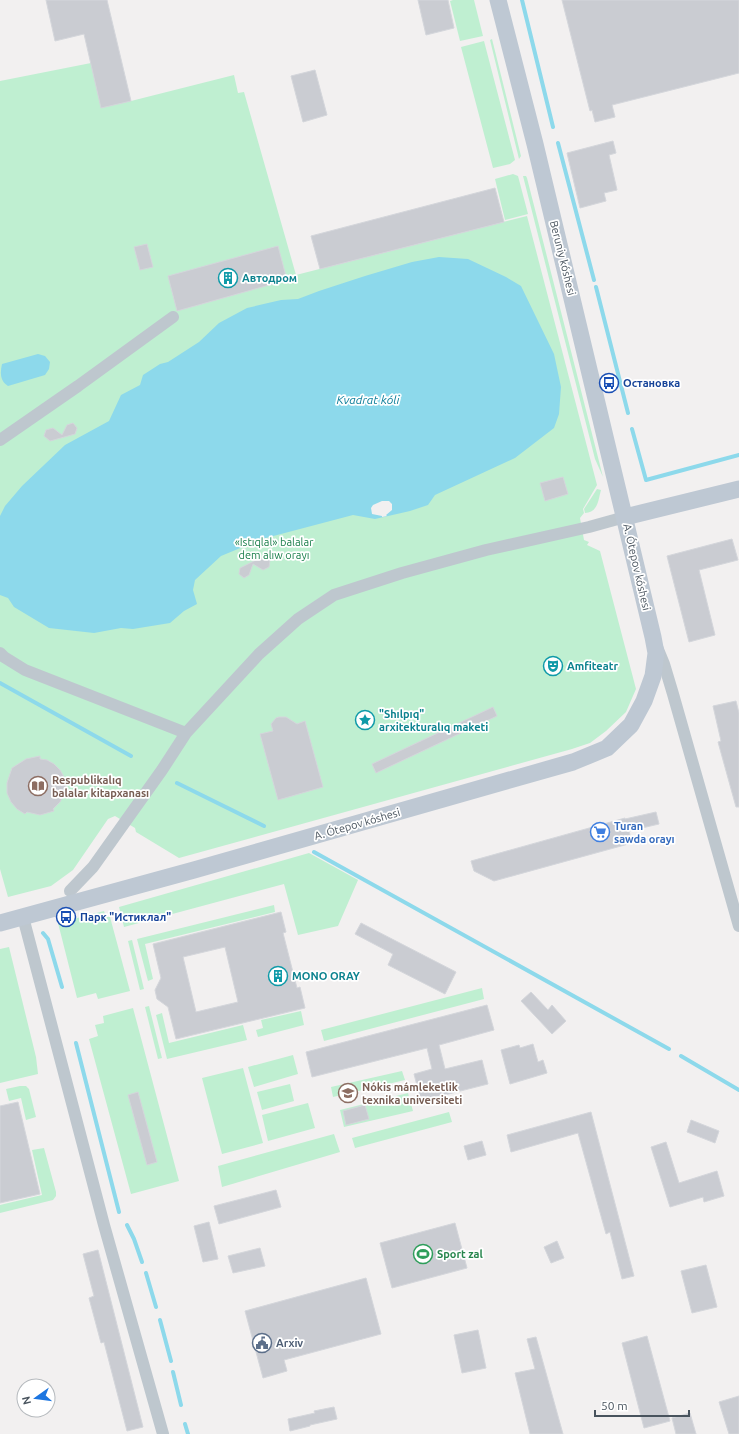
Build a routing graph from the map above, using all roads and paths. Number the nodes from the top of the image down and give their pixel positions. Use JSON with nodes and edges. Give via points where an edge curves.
{"nodes":[{"id":1,"x":498,"y":0,"type":"edge"},
{"id":2,"x":173,"y":317,"type":"dead end"},
{"id":3,"x":0,"y":440,"type":"edge"},
{"id":4,"x":739,"y":489,"type":"edge"},
{"id":5,"x":625,"y":517,"type":"junction"},
{"id":6,"x":655,"y":645,"type":"junction"},
{"id":7,"x":0,"y":653,"type":"edge"},
{"id":8,"x":673,"y":694,"type":"junction"},
{"id":9,"x":644,"y":701,"type":"junction"},
{"id":10,"x":186,"y":734,"type":"junction"},
{"id":11,"x":70,"y":891,"type":"dead end"},
{"id":12,"x":23,"y":917,"type":"junction"},
{"id":13,"x":0,"y":923,"type":"edge"},
{"id":14,"x":739,"y":926,"type":"edge"},
{"id":15,"x":163,"y":1434,"type":"edge"}],
"edges":[{"from":1,"to":5,"type":"main road","name":"Beruniy kóshesi"},
{"from":2,"to":3,"type":"street"},
{"from":4,"to":5,"type":"main road","name":"A. Ótepov kóshesi"},
{"from":5,"to":6,"type":"main road","name":"A. Ótepov kóshesi"},
{"from":5,"to":10,"type":"street","via":[[402,572],[334,595],[298,619],[259,654]]},
{"from":6,"to":8,"type":"street"},
{"from":6,"to":9,"type":"main road","name":"A. Ótepov kóshesi","via":[[652,676]]},
{"from":7,"to":10,"type":"street","via":[[24,670]]},
{"from":8,"to":9,"type":"street","via":[[668,688],[655,688]]},
{"from":8,"to":14,"type":"street"},
{"from":9,"to":12,"type":"main road","name":"A. Ótepov kóshesi","via":[[631,725],[607,748],[573,762]]},
{"from":10,"to":11,"type":"street","via":[[93,867]]},
{"from":12,"to":13,"type":"main road","name":"A. Ótepov kóshesi"},
{"from":12,"to":15,"type":"street","via":[[104,1225]]}]}
